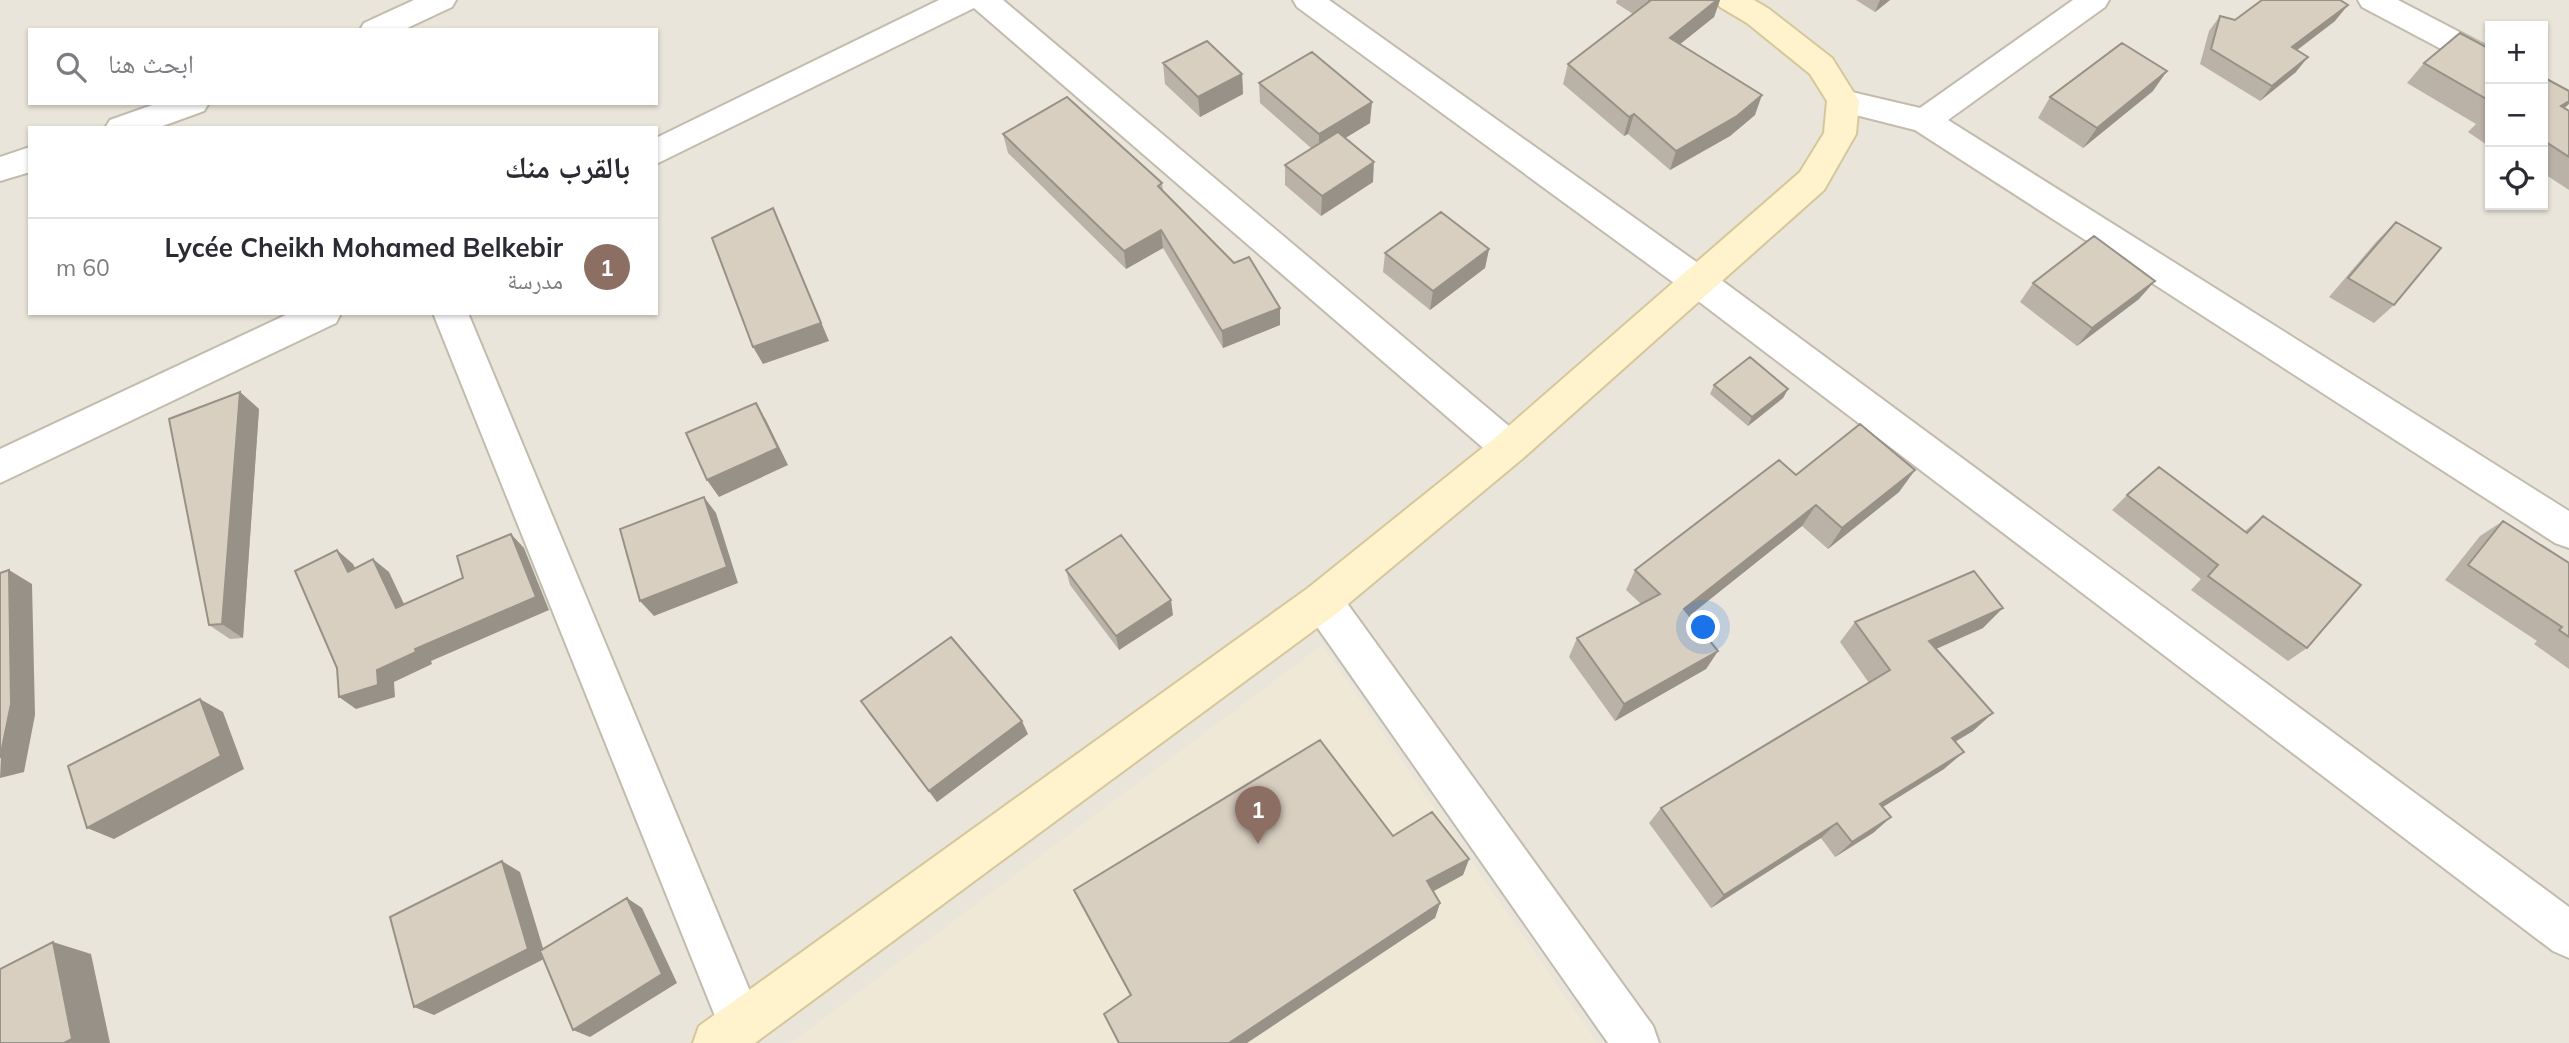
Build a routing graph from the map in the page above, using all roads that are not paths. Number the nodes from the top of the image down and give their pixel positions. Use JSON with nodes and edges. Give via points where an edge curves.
{"nodes":[{"id":1,"x":441,"y":0,"type":"edge"},
{"id":2,"x":965,"y":0,"type":"edge"},
{"id":3,"x":984,"y":0,"type":"edge"},
{"id":4,"x":1308,"y":0,"type":"edge"},
{"id":5,"x":1731,"y":0,"type":"edge"},
{"id":6,"x":2094,"y":0,"type":"edge"},
{"id":7,"x":2373,"y":0,"type":"edge"},
{"id":8,"x":379,"y":28,"type":"edge"},
{"id":9,"x":2485,"y":58,"type":"edge"},
{"id":10,"x":1843,"y":101,"type":"junction"},
{"id":11,"x":187,"y":105,"type":"edge"},
{"id":12,"x":1925,"y":121,"type":"junction"},
{"id":13,"x":127,"y":126,"type":"edge"},
{"id":14,"x":658,"y":151,"type":"edge"},
{"id":15,"x":28,"y":160,"type":"edge"},
{"id":16,"x":0,"y":169,"type":"edge"},
{"id":17,"x":1697,"y":281,"type":"junction"},
{"id":18,"x":320,"y":315,"type":"edge"},
{"id":19,"x":451,"y":315,"type":"edge"},
{"id":20,"x":1509,"y":448,"type":"junction"},
{"id":21,"x":0,"y":467,"type":"edge"},
{"id":22,"x":2569,"y":531,"type":"edge"},
{"id":23,"x":1322,"y":601,"type":"junction"},
{"id":24,"x":2569,"y":936,"type":"edge"},
{"id":25,"x":728,"y":1034,"type":"edge"},
{"id":26,"x":1636,"y":1043,"type":"edge"}],
"edges":[{"from":1,"to":8,"type":"street"},
{"from":2,"to":14,"type":"street"},
{"from":3,"to":20,"type":"street"},
{"from":4,"to":17,"type":"street"},
{"from":5,"to":10,"type":"street","via":[[1821,66]]},
{"from":6,"to":12,"type":"street"},
{"from":7,"to":9,"type":"street"},
{"from":10,"to":12,"type":"street"},
{"from":10,"to":17,"type":"street","via":[[1840,134],[1812,181]]},
{"from":11,"to":13,"type":"street"},
{"from":12,"to":22,"type":"street"},
{"from":15,"to":16,"type":"street"},
{"from":17,"to":20,"type":"street"},
{"from":17,"to":24,"type":"street"},
{"from":18,"to":21,"type":"street"},
{"from":19,"to":25,"type":"street"},
{"from":20,"to":23,"type":"street"},
{"from":23,"to":25,"type":"street"},
{"from":23,"to":26,"type":"street"}]}
